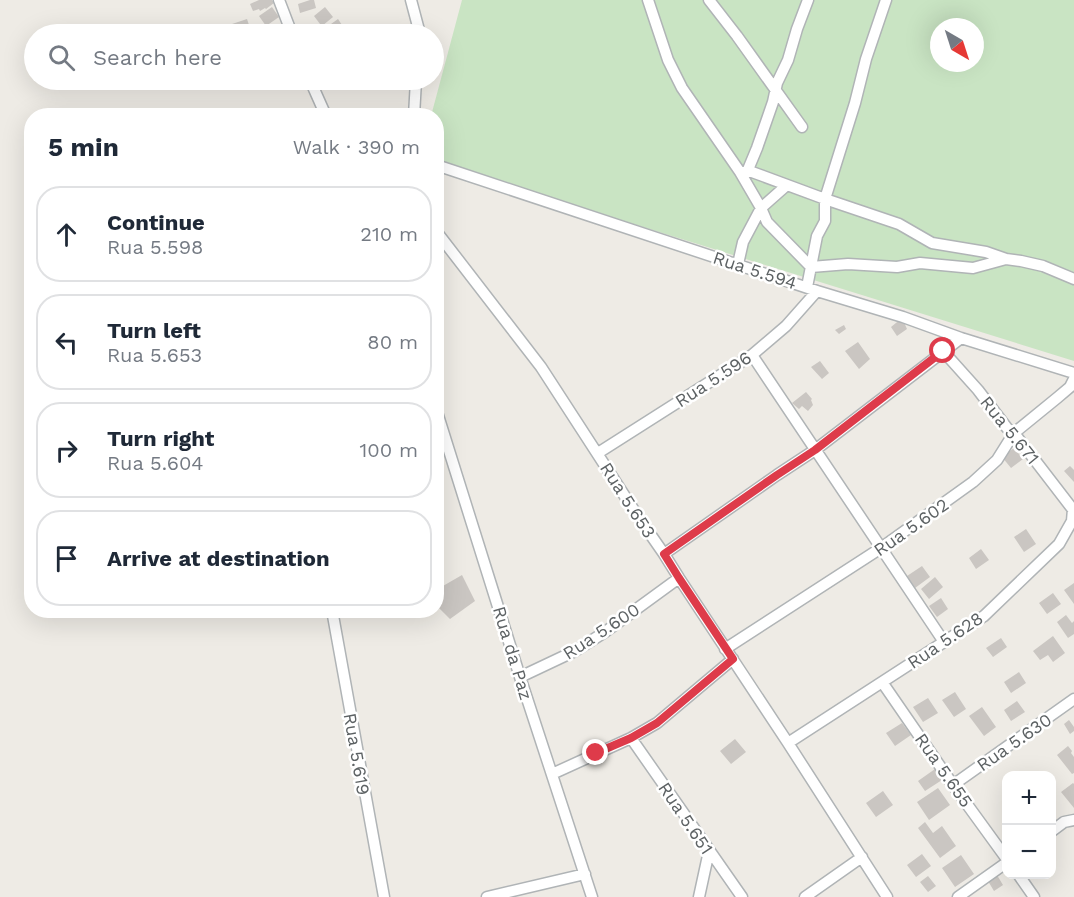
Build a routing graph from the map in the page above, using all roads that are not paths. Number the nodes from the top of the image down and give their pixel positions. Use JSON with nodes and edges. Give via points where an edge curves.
{"nodes":[{"id":1,"x":279,"y":0,"type":"edge"},
{"id":2,"x":411,"y":0,"type":"edge"},
{"id":3,"x":648,"y":0,"type":"edge"},
{"id":4,"x":709,"y":0,"type":"edge"},
{"id":5,"x":808,"y":0,"type":"edge"},
{"id":6,"x":886,"y":0,"type":"edge"},
{"id":7,"x":288,"y":24,"type":"edge"},
{"id":8,"x":417,"y":24,"type":"edge"},
{"id":9,"x":314,"y":90,"type":"edge"},
{"id":10,"x":416,"y":90,"type":"edge"},
{"id":11,"x":776,"y":90,"type":"junction"},
{"id":12,"x":322,"y":108,"type":"edge"},
{"id":13,"x":415,"y":108,"type":"edge"},
{"id":14,"x":802,"y":128,"type":"dead end"},
{"id":15,"x":444,"y":168,"type":"edge"},
{"id":16,"x":743,"y":172,"type":"junction"},
{"id":17,"x":787,"y":185,"type":"junction"},
{"id":18,"x":825,"y":200,"type":"junction"},
{"id":19,"x":761,"y":208,"type":"junction"},
{"id":20,"x":444,"y":241,"type":"edge"},
{"id":21,"x":1006,"y":260,"type":"junction"},
{"id":22,"x":738,"y":264,"type":"junction"},
{"id":23,"x":811,"y":267,"type":"junction"},
{"id":24,"x":1074,"y":279,"type":"edge"},
{"id":25,"x":812,"y":289,"type":"junction"},
{"id":26,"x":961,"y":338,"type":"junction"},
{"id":27,"x":943,"y":351,"type":"junction"},
{"id":28,"x":752,"y":355,"type":"junction"},
{"id":29,"x":1074,"y":373,"type":"edge"},
{"id":30,"x":1074,"y":379,"type":"edge"},
{"id":31,"x":1014,"y":433,"type":"junction"},
{"id":32,"x":444,"y":435,"type":"edge"},
{"id":33,"x":815,"y":450,"type":"junction"},
{"id":34,"x":598,"y":453,"type":"junction"},
{"id":35,"x":1074,"y":509,"type":"edge"},
{"id":36,"x":881,"y":548,"type":"junction"},
{"id":37,"x":664,"y":554,"type":"junction"},
{"id":38,"x":679,"y":578,"type":"junction"},
{"id":39,"x":333,"y":618,"type":"edge"},
{"id":40,"x":944,"y":642,"type":"junction"},
{"id":41,"x":725,"y":649,"type":"junction"},
{"id":42,"x":733,"y":659,"type":"junction"},
{"id":43,"x":520,"y":677,"type":"junction"},
{"id":44,"x":882,"y":682,"type":"junction"},
{"id":45,"x":1074,"y":699,"type":"edge"},
{"id":46,"x":631,"y":738,"type":"junction"},
{"id":47,"x":788,"y":743,"type":"junction"},
{"id":48,"x":552,"y":774,"type":"junction"},
{"id":49,"x":953,"y":785,"type":"junction"},
{"id":50,"x":1074,"y":820,"type":"edge"},
{"id":51,"x":1056,"y":828,"type":"edge"},
{"id":52,"x":709,"y":851,"type":"junction"},
{"id":53,"x":1002,"y":852,"type":"edge"},
{"id":54,"x":862,"y":857,"type":"junction"},
{"id":55,"x":1002,"y":866,"type":"edge"},
{"id":56,"x":585,"y":874,"type":"junction"},
{"id":57,"x":1021,"y":879,"type":"edge"},
{"id":58,"x":384,"y":897,"type":"edge"},
{"id":59,"x":487,"y":897,"type":"edge"},
{"id":60,"x":592,"y":897,"type":"edge"},
{"id":61,"x":699,"y":897,"type":"edge"},
{"id":62,"x":742,"y":897,"type":"edge"},
{"id":63,"x":805,"y":897,"type":"edge"},
{"id":64,"x":887,"y":897,"type":"edge"},
{"id":65,"x":958,"y":897,"type":"edge"},
{"id":66,"x":1034,"y":897,"type":"edge"}],
"edges":[{"from":1,"to":7,"type":"street"},
{"from":2,"to":8,"type":"street"},
{"from":3,"to":16,"type":"street","via":[[682,88]]},
{"from":4,"to":11,"type":"street"},
{"from":5,"to":11,"type":"street"},
{"from":6,"to":18,"type":"street"},
{"from":9,"to":12,"type":"street"},
{"from":10,"to":13,"type":"street"},
{"from":11,"to":14,"type":"street"},
{"from":11,"to":16,"type":"street","via":[[757,148]]},
{"from":15,"to":22,"type":"street","name":"Rua 5.594"},
{"from":16,"to":17,"type":"street"},
{"from":16,"to":19,"type":"street"},
{"from":17,"to":18,"type":"street"},
{"from":17,"to":19,"type":"street"},
{"from":18,"to":21,"type":"street","via":[[899,224],[932,243],[986,252]]},
{"from":18,"to":23,"type":"street","via":[[825,221],[817,236]]},
{"from":19,"to":22,"type":"street","via":[[743,242]]},
{"from":19,"to":23,"type":"street","via":[[767,222]]},
{"from":20,"to":34,"type":"street","name":"Rua 5.653","via":[[541,367]]},
{"from":21,"to":23,"type":"street","via":[[973,268],[920,263],[897,267]]},
{"from":21,"to":24,"type":"street","via":[[1043,266]]},
{"from":22,"to":25,"type":"street","name":"Rua 5.594"},
{"from":23,"to":25,"type":"street"},
{"from":25,"to":26,"type":"street","name":"Rua 5.594"},
{"from":25,"to":28,"type":"street","name":"Rua 5.596","via":[[786,326]]},
{"from":26,"to":27,"type":"street"},
{"from":26,"to":29,"type":"street","name":"Rua 5.594"},
{"from":27,"to":31,"type":"street","name":"Rua 5.671"},
{"from":27,"to":33,"type":"street"},
{"from":28,"to":33,"type":"street"},
{"from":28,"to":34,"type":"street","name":"Rua 5.596"},
{"from":30,"to":31,"type":"street","name":"Rua 5.602","via":[[1070,387]]},
{"from":31,"to":35,"type":"street","name":"Rua 5.671"},
{"from":31,"to":36,"type":"street","name":"Rua 5.602","via":[[997,460],[973,483]]},
{"from":32,"to":43,"type":"street","name":"Rua da Paz"},
{"from":33,"to":36,"type":"street"},
{"from":33,"to":37,"type":"street"},
{"from":34,"to":37,"type":"street","name":"Rua 5.653"},
{"from":35,"to":40,"type":"street","name":"Rua 5.628","via":[[1067,531],[1051,553],[984,616]]},
{"from":36,"to":40,"type":"street"},
{"from":36,"to":41,"type":"street","name":"Rua 5.602"},
{"from":37,"to":38,"type":"street","name":"Rua 5.653"},
{"from":38,"to":41,"type":"street","name":"Rua 5.653"},
{"from":38,"to":43,"type":"street","name":"Rua 5.600","via":[[575,651]]},
{"from":39,"to":58,"type":"street","name":"Rua 5.619"},
{"from":40,"to":44,"type":"street","name":"Rua 5.628"},
{"from":41,"to":42,"type":"street","name":"Rua 5.653"},
{"from":42,"to":46,"type":"street","via":[[657,723]]},
{"from":42,"to":47,"type":"street","name":"Rua 5.653"},
{"from":43,"to":48,"type":"street","name":"Rua da Paz"},
{"from":44,"to":47,"type":"street","name":"Rua 5.628"},
{"from":44,"to":49,"type":"street","name":"Rua 5.655"},
{"from":45,"to":49,"type":"street","name":"Rua 5.630"},
{"from":46,"to":48,"type":"street"},
{"from":46,"to":52,"type":"street","name":"Rua 5.651"},
{"from":47,"to":54,"type":"street","name":"Rua 5.653"},
{"from":48,"to":56,"type":"street","name":"Rua da Paz"},
{"from":49,"to":53,"type":"street","name":"Rua 5.655"},
{"from":50,"to":51,"type":"street"},
{"from":52,"to":61,"type":"street"},
{"from":52,"to":62,"type":"street","name":"Rua 5.651"},
{"from":54,"to":63,"type":"street"},
{"from":54,"to":64,"type":"street","name":"Rua 5.653"},
{"from":55,"to":65,"type":"street"},
{"from":56,"to":59,"type":"street"},
{"from":56,"to":60,"type":"street","name":"Rua da Paz"},
{"from":57,"to":66,"type":"street"}]}
